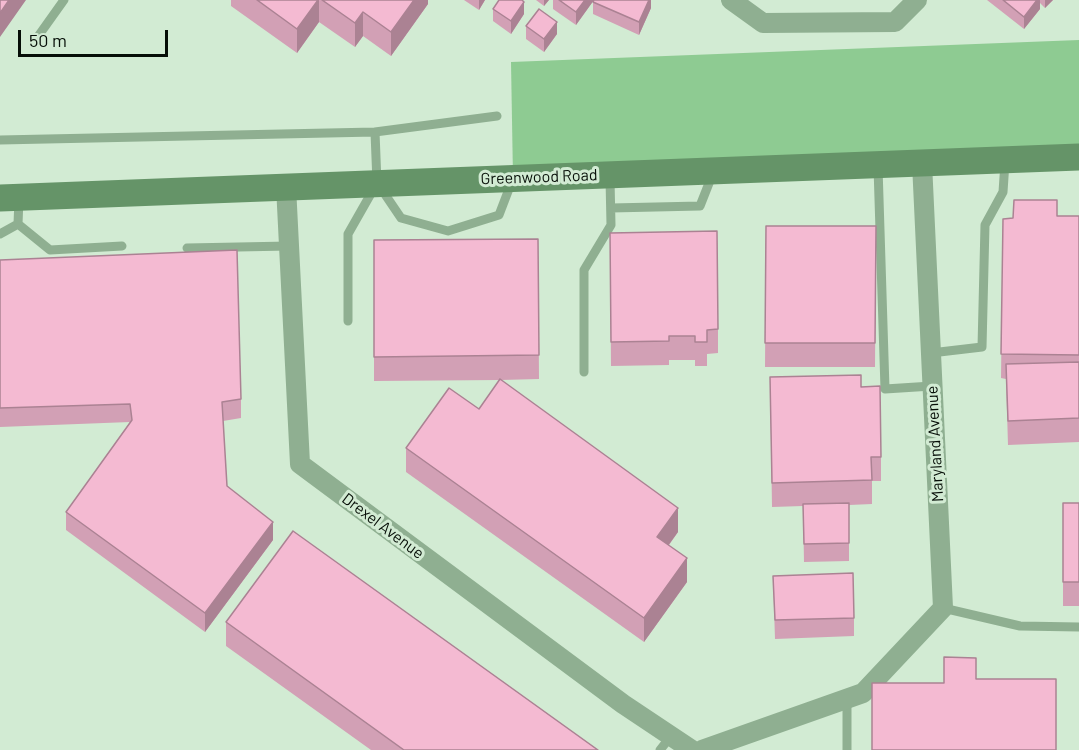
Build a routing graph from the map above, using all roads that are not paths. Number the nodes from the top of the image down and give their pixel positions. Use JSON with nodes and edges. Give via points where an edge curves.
{"nodes":[{"id":1,"x":64,"y":0,"type":"edge"},
{"id":2,"x":731,"y":0,"type":"edge"},
{"id":3,"x":917,"y":0,"type":"edge"},
{"id":4,"x":39,"y":35,"type":"dead end"},
{"id":5,"x":497,"y":116,"type":"dead end"},
{"id":6,"x":375,"y":132,"type":"junction"},
{"id":7,"x":0,"y":140,"type":"edge"},
{"id":8,"x":1079,"y":158,"type":"edge"},
{"id":9,"x":1005,"y":160,"type":"junction"},
{"id":10,"x":922,"y":163,"type":"junction"},
{"id":11,"x":878,"y":165,"type":"junction"},
{"id":12,"x":714,"y":171,"type":"junction"},
{"id":13,"x":610,"y":174,"type":"junction"},
{"id":14,"x":513,"y":178,"type":"junction"},
{"id":15,"x":377,"y":183,"type":"junction"},
{"id":16,"x":286,"y":186,"type":"junction"},
{"id":17,"x":10,"y":197,"type":"edge"},
{"id":18,"x":610,"y":208,"type":"junction"},
{"id":19,"x":18,"y":224,"type":"junction"},
{"id":20,"x":0,"y":234,"type":"edge"},
{"id":21,"x":122,"y":246,"type":"dead end"},
{"id":22,"x":289,"y":246,"type":"junction"},
{"id":23,"x":188,"y":248,"type":"dead end"},
{"id":24,"x":348,"y":321,"type":"dead end"},
{"id":25,"x":931,"y":353,"type":"junction"},
{"id":26,"x":584,"y":372,"type":"dead end"},
{"id":27,"x":932,"y":386,"type":"junction"},
{"id":28,"x":943,"y":608,"type":"junction"},
{"id":29,"x":1079,"y":627,"type":"edge"},
{"id":30,"x":855,"y":695,"type":"junction"},
{"id":31,"x":666,"y":743,"type":"edge"},
{"id":32,"x":692,"y":750,"type":"edge"},
{"id":33,"x":702,"y":750,"type":"edge"},
{"id":34,"x":848,"y":750,"type":"edge"}],
"edges":[{"from":1,"to":4,"type":"lane"},
{"from":2,"to":3,"type":"street","via":[[763,23],[895,22]]},
{"from":5,"to":6,"type":"lane"},
{"from":6,"to":7,"type":"lane"},
{"from":6,"to":15,"type":"lane"},
{"from":8,"to":9,"type":"street","name":"Greenwood Road"},
{"from":9,"to":10,"type":"street","name":"Greenwood Road"},
{"from":9,"to":25,"type":"lane","via":[[1003,192],[985,225],[982,347]]},
{"from":10,"to":11,"type":"street","name":"Greenwood Road"},
{"from":10,"to":25,"type":"street","name":"Maryland Avenue"},
{"from":11,"to":12,"type":"street","name":"Greenwood Road"},
{"from":11,"to":27,"type":"lane","via":[[885,389]]},
{"from":12,"to":13,"type":"street","name":"Greenwood Road"},
{"from":12,"to":18,"type":"lane","via":[[700,206]]},
{"from":13,"to":14,"type":"street","name":"Greenwood Road"},
{"from":13,"to":18,"type":"lane"},
{"from":14,"to":15,"type":"street","name":"Greenwood Road"},
{"from":14,"to":15,"type":"lane","via":[[499,215],[448,231],[401,219]]},
{"from":15,"to":16,"type":"street","name":"Greenwood Road"},
{"from":15,"to":24,"type":"lane","via":[[348,234]]},
{"from":16,"to":17,"type":"street","name":"Greenwood Road"},
{"from":16,"to":22,"type":"street","name":"Drexel Avenue"},
{"from":17,"to":19,"type":"lane"},
{"from":18,"to":26,"type":"lane","via":[[611,225],[584,270]]},
{"from":19,"to":20,"type":"lane"},
{"from":19,"to":21,"type":"lane","via":[[50,250]]},
{"from":22,"to":23,"type":"lane"},
{"from":22,"to":31,"type":"street","name":"Drexel Avenue","via":[[300,464],[623,704]]},
{"from":25,"to":27,"type":"street","name":"Maryland Avenue"},
{"from":27,"to":28,"type":"street","name":"Maryland Avenue"},
{"from":28,"to":29,"type":"lane","via":[[1020,626]]},
{"from":28,"to":30,"type":"street"},
{"from":30,"to":33,"type":"street"},
{"from":30,"to":34,"type":"lane"},
{"from":31,"to":32,"type":"street","name":"Drexel Avenue"}]}
